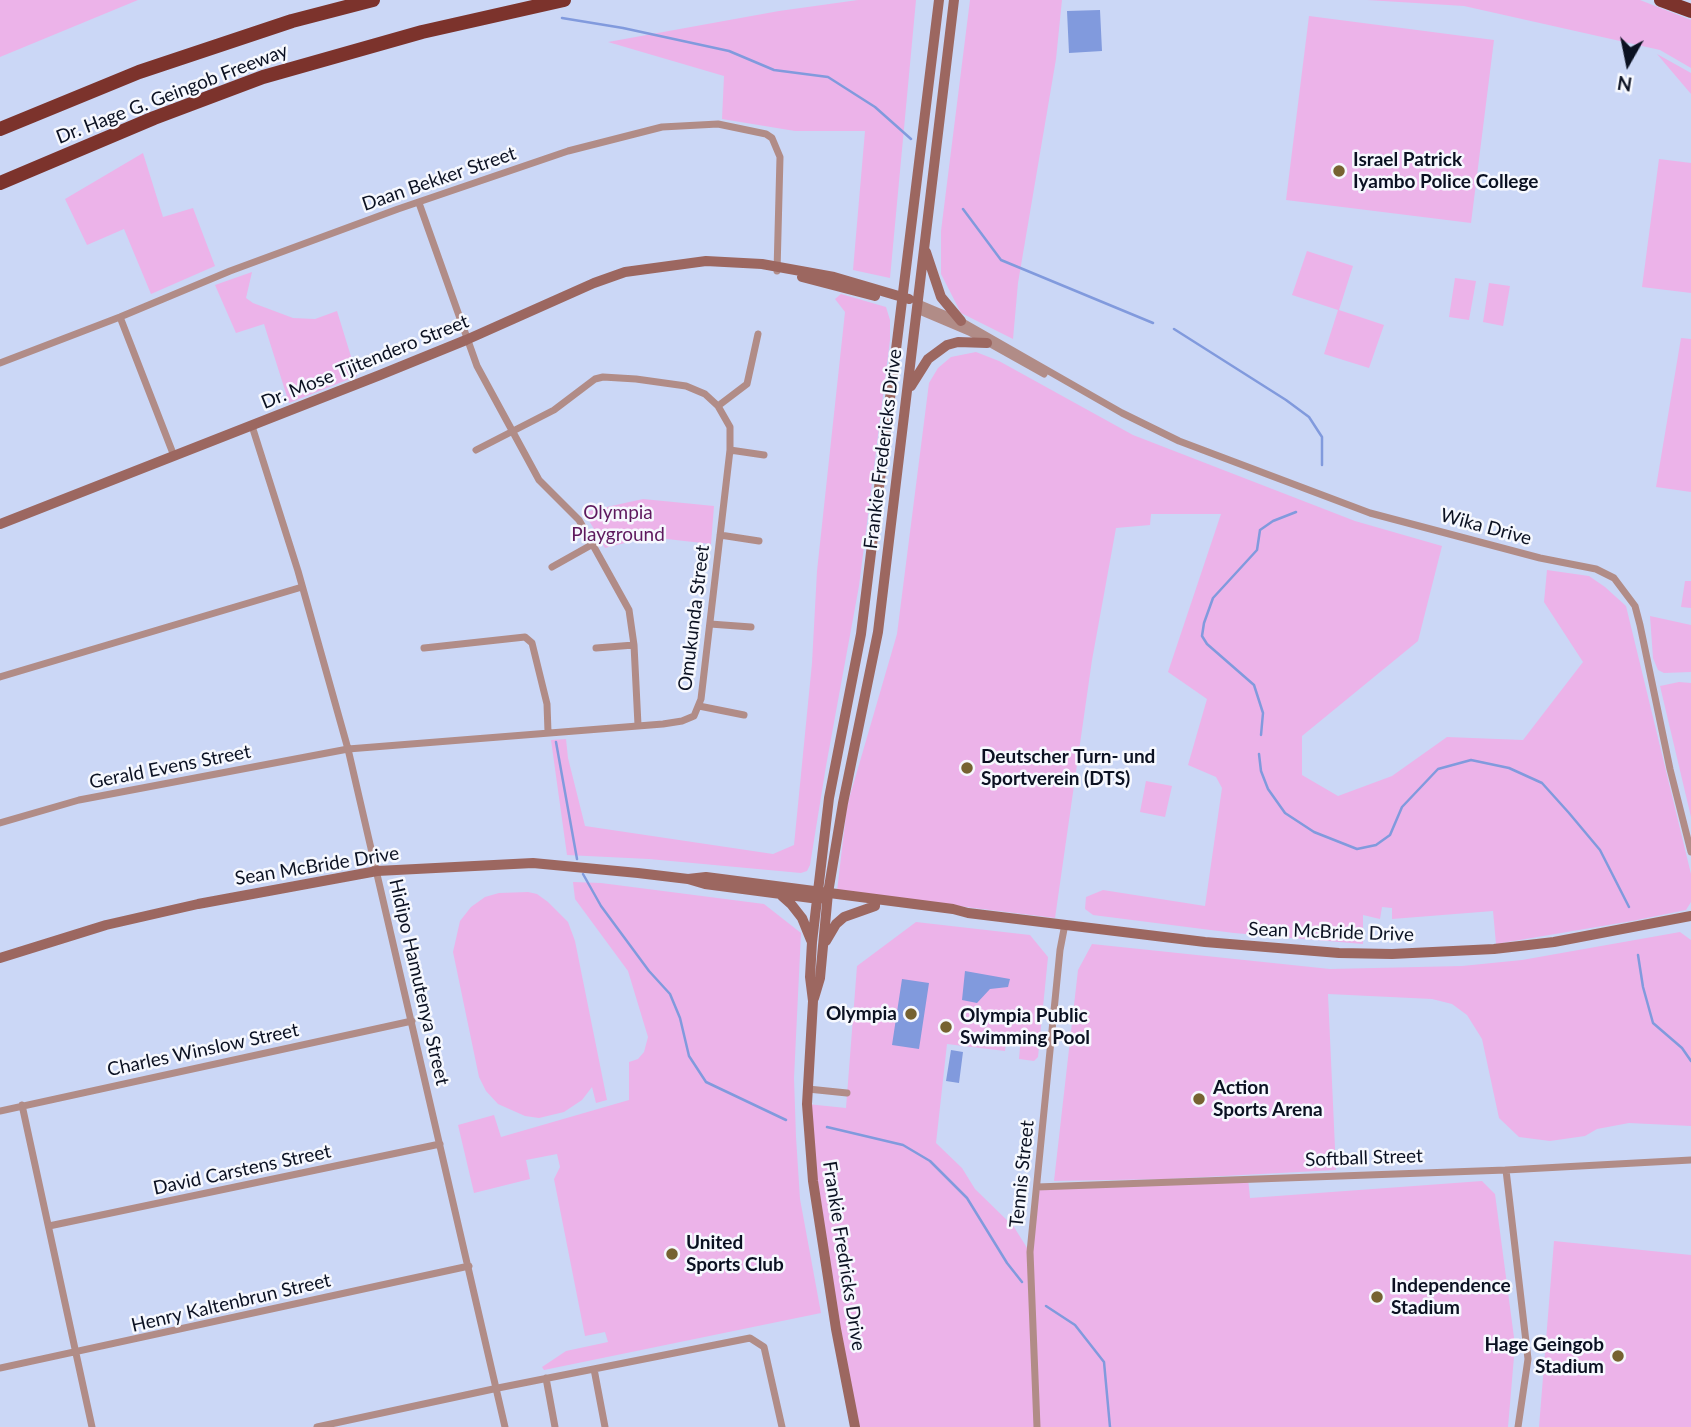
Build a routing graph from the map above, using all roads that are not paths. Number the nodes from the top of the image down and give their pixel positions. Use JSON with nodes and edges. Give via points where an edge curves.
{"nodes":[{"id":1,"x":373,"y":0,"type":"edge"},
{"id":2,"x":564,"y":0,"type":"edge"},
{"id":3,"x":939,"y":0,"type":"edge"},
{"id":4,"x":954,"y":0,"type":"edge"},
{"id":5,"x":1661,"y":0,"type":"edge"},
{"id":6,"x":1691,"y":11,"type":"edge"},
{"id":7,"x":0,"y":129,"type":"edge"},
{"id":8,"x":73,"y":151,"type":"junction"},
{"id":9,"x":0,"y":183,"type":"edge"},
{"id":10,"x":0,"y":194,"type":"edge"},
{"id":11,"x":419,"y":203,"type":"junction"},
{"id":12,"x":925,"y":246,"type":"junction"},
{"id":13,"x":777,"y":269,"type":"junction"},
{"id":14,"x":904,"y":301,"type":"junction"},
{"id":15,"x":918,"y":306,"type":"junction"},
{"id":16,"x":120,"y":317,"type":"junction"},
{"id":17,"x":961,"y":321,"type":"junction"},
{"id":18,"x":758,"y":334,"type":"dead end"},
{"id":19,"x":466,"y":340,"type":"junction"},
{"id":20,"x":987,"y":343,"type":"junction"},
{"id":21,"x":0,"y":363,"type":"edge"},
{"id":22,"x":908,"y":391,"type":"junction"},
{"id":23,"x":1086,"y":393,"type":"junction"},
{"id":24,"x":718,"y":406,"type":"junction"},
{"id":25,"x":252,"y":426,"type":"junction"},
{"id":26,"x":513,"y":431,"type":"junction"},
{"id":27,"x":476,"y":450,"type":"dead end"},
{"id":28,"x":730,"y":450,"type":"junction"},
{"id":29,"x":764,"y":455,"type":"dead end"},
{"id":30,"x":174,"y":456,"type":"junction"},
{"id":31,"x":0,"y":524,"type":"edge"},
{"id":32,"x":720,"y":535,"type":"junction"},
{"id":33,"x":759,"y":541,"type":"dead end"},
{"id":34,"x":593,"y":544,"type":"junction"},
{"id":35,"x":552,"y":567,"type":"dead end"},
{"id":36,"x":302,"y":587,"type":"junction"},
{"id":37,"x":710,"y":624,"type":"junction"},
{"id":38,"x":751,"y":627,"type":"dead end"},
{"id":39,"x":634,"y":645,"type":"junction"},
{"id":40,"x":424,"y":648,"type":"dead end"},
{"id":41,"x":596,"y":648,"type":"dead end"},
{"id":42,"x":0,"y":677,"type":"edge"},
{"id":43,"x":699,"y":706,"type":"junction"},
{"id":44,"x":744,"y":715,"type":"dead end"},
{"id":45,"x":638,"y":725,"type":"junction"},
{"id":46,"x":548,"y":732,"type":"junction"},
{"id":47,"x":348,"y":749,"type":"junction"},
{"id":48,"x":0,"y":823,"type":"edge"},
{"id":49,"x":1691,"y":852,"type":"edge"},
{"id":50,"x":377,"y":871,"type":"junction"},
{"id":51,"x":688,"y":879,"type":"junction"},
{"id":52,"x":780,"y":895,"type":"junction"},
{"id":53,"x":822,"y":896,"type":"junction"},
{"id":54,"x":876,"y":906,"type":"junction"},
{"id":55,"x":968,"y":913,"type":"junction"},
{"id":56,"x":1691,"y":916,"type":"edge"},
{"id":57,"x":1065,"y":924,"type":"junction"},
{"id":58,"x":812,"y":942,"type":"junction"},
{"id":59,"x":822,"y":952,"type":"junction"},
{"id":60,"x":0,"y":958,"type":"edge"},
{"id":61,"x":813,"y":1000,"type":"junction"},
{"id":62,"x":412,"y":1021,"type":"junction"},
{"id":63,"x":808,"y":1089,"type":"junction"},
{"id":64,"x":847,"y":1093,"type":"dead end"},
{"id":65,"x":22,"y":1105,"type":"junction"},
{"id":66,"x":0,"y":1111,"type":"edge"},
{"id":67,"x":440,"y":1144,"type":"junction"},
{"id":68,"x":1691,"y":1160,"type":"edge"},
{"id":69,"x":1506,"y":1170,"type":"junction"},
{"id":70,"x":1037,"y":1187,"type":"junction"},
{"id":71,"x":49,"y":1226,"type":"junction"},
{"id":72,"x":469,"y":1266,"type":"junction"},
{"id":73,"x":78,"y":1353,"type":"junction"},
{"id":74,"x":0,"y":1368,"type":"edge"},
{"id":75,"x":594,"y":1369,"type":"junction"},
{"id":76,"x":546,"y":1378,"type":"junction"},
{"id":77,"x":498,"y":1388,"type":"junction"},
{"id":78,"x":92,"y":1427,"type":"edge"},
{"id":79,"x":317,"y":1427,"type":"edge"},
{"id":80,"x":505,"y":1427,"type":"edge"},
{"id":81,"x":555,"y":1427,"type":"edge"},
{"id":82,"x":606,"y":1427,"type":"edge"},
{"id":83,"x":782,"y":1427,"type":"edge"},
{"id":84,"x":855,"y":1427,"type":"edge"},
{"id":85,"x":1037,"y":1427,"type":"edge"},
{"id":86,"x":1518,"y":1427,"type":"edge"}],
"edges":[{"from":1,"to":7,"type":"highway","name":"Dr. Hage G. Geingob Freeway","via":[[292,21],[139,72]]},
{"from":2,"to":8,"type":"highway","name":"Dr. Hage G. Geingob Freeway","via":[[422,32],[263,77]]},
{"from":3,"to":14,"type":"main road","name":"Frankie Fredericks Drive"},
{"from":4,"to":12,"type":"main road","name":"Frankie Fredericks Drive"},
{"from":5,"to":6,"type":"highway"},
{"from":8,"to":9,"type":"highway","name":"Dr. Hage G. Geingob Freeway"},
{"from":8,"to":10,"type":"highway"},
{"from":11,"to":13,"type":"street","name":"Daan Bekker Street","via":[[638,131],[682,124],[736,127],[772,138],[780,156]]},
{"from":11,"to":16,"type":"street","name":"Daan Bekker Street","via":[[230,271]]},
{"from":11,"to":19,"type":"street"},
{"from":12,"to":15,"type":"main road","name":"Frankie Fredericks Drive"},
{"from":12,"to":17,"type":"main road","via":[[941,297]]},
{"from":13,"to":14,"type":"main road","name":"Dr. Mose Tjitendero Street"},
{"from":13,"to":19,"type":"main road","name":"Dr. Mose Tjitendero Street","via":[[688,262],[625,272]]},
{"from":14,"to":15,"type":"main road","name":"Dr. Mose Tjitendero Street"},
{"from":14,"to":53,"type":"main road","name":"Frankie Fredericks Drive","via":[[861,634],[829,798]]},
{"from":15,"to":17,"type":"street","name":"Wika Drive"},
{"from":15,"to":20,"type":"street","name":"Wika Drive"},
{"from":15,"to":22,"type":"main road","name":"Frankie Fredericks Drive"},
{"from":16,"to":21,"type":"street","name":"Daan Bekker Street"},
{"from":16,"to":30,"type":"street"},
{"from":17,"to":23,"type":"street","name":"Wika Drive"},
{"from":18,"to":24,"type":"street","via":[[747,384]]},
{"from":19,"to":25,"type":"main road","name":"Dr. Mose Tjitendero Street"},
{"from":19,"to":26,"type":"street"},
{"from":20,"to":22,"type":"main road","via":[[958,342],[937,351]]},
{"from":20,"to":23,"type":"street","name":"Wika Drive"},
{"from":22,"to":53,"type":"main road","name":"Frankie Fredericks Drive","via":[[878,632]]},
{"from":23,"to":49,"type":"street","name":"Wika Drive","via":[[1180,442],[1357,509],[1596,569],[1614,578],[1635,606]]},
{"from":24,"to":26,"type":"street","via":[[686,386],[603,377]]},
{"from":24,"to":28,"type":"street","name":"Omukunda Street","via":[[730,427]]},
{"from":25,"to":30,"type":"main road","name":"Dr. Mose Tjitendero Street"},
{"from":25,"to":36,"type":"street","name":"Hidipo Hamutenya Street"},
{"from":26,"to":27,"type":"street"},
{"from":26,"to":34,"type":"street","via":[[539,480],[579,520]]},
{"from":28,"to":29,"type":"street"},
{"from":28,"to":32,"type":"street","name":"Omukunda Street"},
{"from":30,"to":31,"type":"main road","name":"Dr. Mose Tjitendero Street"},
{"from":32,"to":33,"type":"street"},
{"from":32,"to":37,"type":"street","name":"Omukunda Street"},
{"from":34,"to":35,"type":"street"},
{"from":34,"to":39,"type":"street","via":[[629,610]]},
{"from":36,"to":42,"type":"street"},
{"from":36,"to":47,"type":"street","name":"Hidipo Hamutenya Street"},
{"from":37,"to":38,"type":"street"},
{"from":37,"to":43,"type":"street","name":"Omukunda Street"},
{"from":39,"to":41,"type":"street"},
{"from":39,"to":45,"type":"street"},
{"from":40,"to":46,"type":"street","via":[[525,637],[532,643],[547,704]]},
{"from":43,"to":44,"type":"street"},
{"from":43,"to":45,"type":"street","name":"Omukunda Street","via":[[686,720]]},
{"from":45,"to":46,"type":"street","name":"Omukunda Street"},
{"from":46,"to":47,"type":"street","name":"Omukunda Street"},
{"from":47,"to":48,"type":"street","name":"Gerald Evens Street","via":[[89,798]]},
{"from":47,"to":50,"type":"street","name":"Hidipo Hamutenya Street"},
{"from":50,"to":51,"type":"main road","name":"Sean McBride Drive","via":[[533,863]]},
{"from":50,"to":60,"type":"main road","name":"Sean McBride Drive","via":[[132,919]]},
{"from":50,"to":62,"type":"street","name":"Hidipo Hamutenya Street"},
{"from":51,"to":52,"type":"main road","name":"Sean McBride Drive"},
{"from":51,"to":53,"type":"main road","name":"Sean McBride Drive","via":[[706,877]]},
{"from":52,"to":53,"type":"main road","name":"Sean McBride Drive"},
{"from":52,"to":58,"type":"main road","via":[[802,918]]},
{"from":53,"to":54,"type":"main road","name":"Sean McBride Drive"},
{"from":53,"to":55,"type":"main road","name":"Sean McBride Drive"},
{"from":53,"to":58,"type":"main road","name":"Frankie Fredricks Drive"},
{"from":53,"to":59,"type":"main road","name":"Frankie Fredricks Drive"},
{"from":54,"to":55,"type":"main road","name":"Sean McBride Drive","via":[[946,915]]},
{"from":54,"to":59,"type":"main road","via":[[844,917],[830,932]]},
{"from":55,"to":57,"type":"main road","name":"Sean McBride Drive"},
{"from":56,"to":57,"type":"main road","name":"Sean McBride Drive","via":[[1554,942],[1392,954],[1283,950]]},
{"from":57,"to":70,"type":"street","name":"Tennis Street"},
{"from":58,"to":61,"type":"main road","name":"Frankie Fredricks Drive"},
{"from":59,"to":61,"type":"main road","name":"Frankie Fredricks Drive"},
{"from":61,"to":63,"type":"main road","name":"Frankie Fredricks Drive"},
{"from":62,"to":65,"type":"street","name":"Charles Winslow Street"},
{"from":62,"to":67,"type":"street","name":"Hidipo Hamutenya Street"},
{"from":63,"to":64,"type":"street"},
{"from":63,"to":84,"type":"main road","name":"Frankie Fredricks Drive","via":[[813,1181]]},
{"from":65,"to":66,"type":"street","name":"Charles Winslow Street"},
{"from":65,"to":71,"type":"street"},
{"from":67,"to":71,"type":"street","name":"David Carstens Street"},
{"from":67,"to":72,"type":"street","name":"Hidipo Hamutenya Street"},
{"from":68,"to":69,"type":"street","name":"Softball Street"},
{"from":69,"to":70,"type":"street","name":"Softball Street"},
{"from":69,"to":86,"type":"street","via":[[1528,1359]]},
{"from":70,"to":85,"type":"street","name":"Tennis Street","via":[[1030,1271]]},
{"from":71,"to":73,"type":"street"},
{"from":72,"to":73,"type":"street","name":"Henry Kaltenbrun Street"},
{"from":72,"to":77,"type":"street","name":"Hidipo Hamutenya Street"},
{"from":73,"to":74,"type":"street","name":"Henry Kaltenbrun Street"},
{"from":73,"to":78,"type":"street"},
{"from":75,"to":76,"type":"street"},
{"from":75,"to":82,"type":"street"},
{"from":75,"to":83,"type":"street","via":[[750,1338],[764,1347]]},
{"from":76,"to":77,"type":"street"},
{"from":76,"to":81,"type":"street"},
{"from":77,"to":79,"type":"street"},
{"from":77,"to":80,"type":"street","name":"Hidipo Hamutenya Street"}]}
